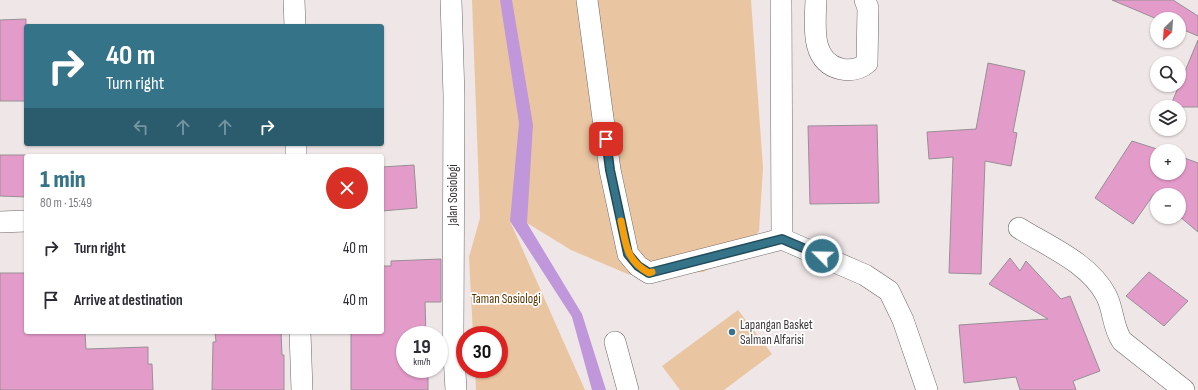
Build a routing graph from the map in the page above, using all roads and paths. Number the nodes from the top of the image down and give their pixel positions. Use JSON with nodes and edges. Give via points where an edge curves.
{"nodes":[{"id":1,"x":294,"y":0,"type":"edge"},
{"id":2,"x":451,"y":0,"type":"edge"},
{"id":3,"x":587,"y":0,"type":"edge"},
{"id":4,"x":781,"y":0,"type":"edge"},
{"id":5,"x":816,"y":0,"type":"edge"},
{"id":6,"x":865,"y":0,"type":"edge"},
{"id":7,"x":295,"y":24,"type":"edge"},
{"id":8,"x":24,"y":221,"type":"edge"},
{"id":9,"x":0,"y":222,"type":"edge"},
{"id":10,"x":1019,"y":228,"type":"dead end"},
{"id":11,"x":782,"y":239,"type":"junction"},
{"id":12,"x":300,"y":334,"type":"edge"},
{"id":13,"x":615,"y":342,"type":"dead end"},
{"id":14,"x":302,"y":390,"type":"edge"},
{"id":15,"x":456,"y":390,"type":"edge"},
{"id":16,"x":628,"y":390,"type":"edge"},
{"id":17,"x":927,"y":390,"type":"edge"},
{"id":18,"x":1184,"y":390,"type":"edge"}],
"edges":[{"from":1,"to":7,"type":"street"},
{"from":2,"to":15,"type":"street","name":"Jalan Sosiologi","via":[[454,96],[453,338]]},
{"from":3,"to":11,"type":"street","via":[[610,170],[628,254],[638,266],[649,273]]},
{"from":4,"to":11,"type":"street"},
{"from":5,"to":6,"type":"street","via":[[814,32],[818,50],[834,67],[845,70],[861,68],[867,63],[868,8]]},
{"from":8,"to":9,"type":"street"},
{"from":10,"to":18,"type":"street","via":[[1081,266],[1095,278],[1110,304],[1116,331],[1122,341]]},
{"from":11,"to":17,"type":"street","via":[[865,275],[889,291],[904,320]]},
{"from":12,"to":14,"type":"street"},
{"from":13,"to":16,"type":"street"}]}
